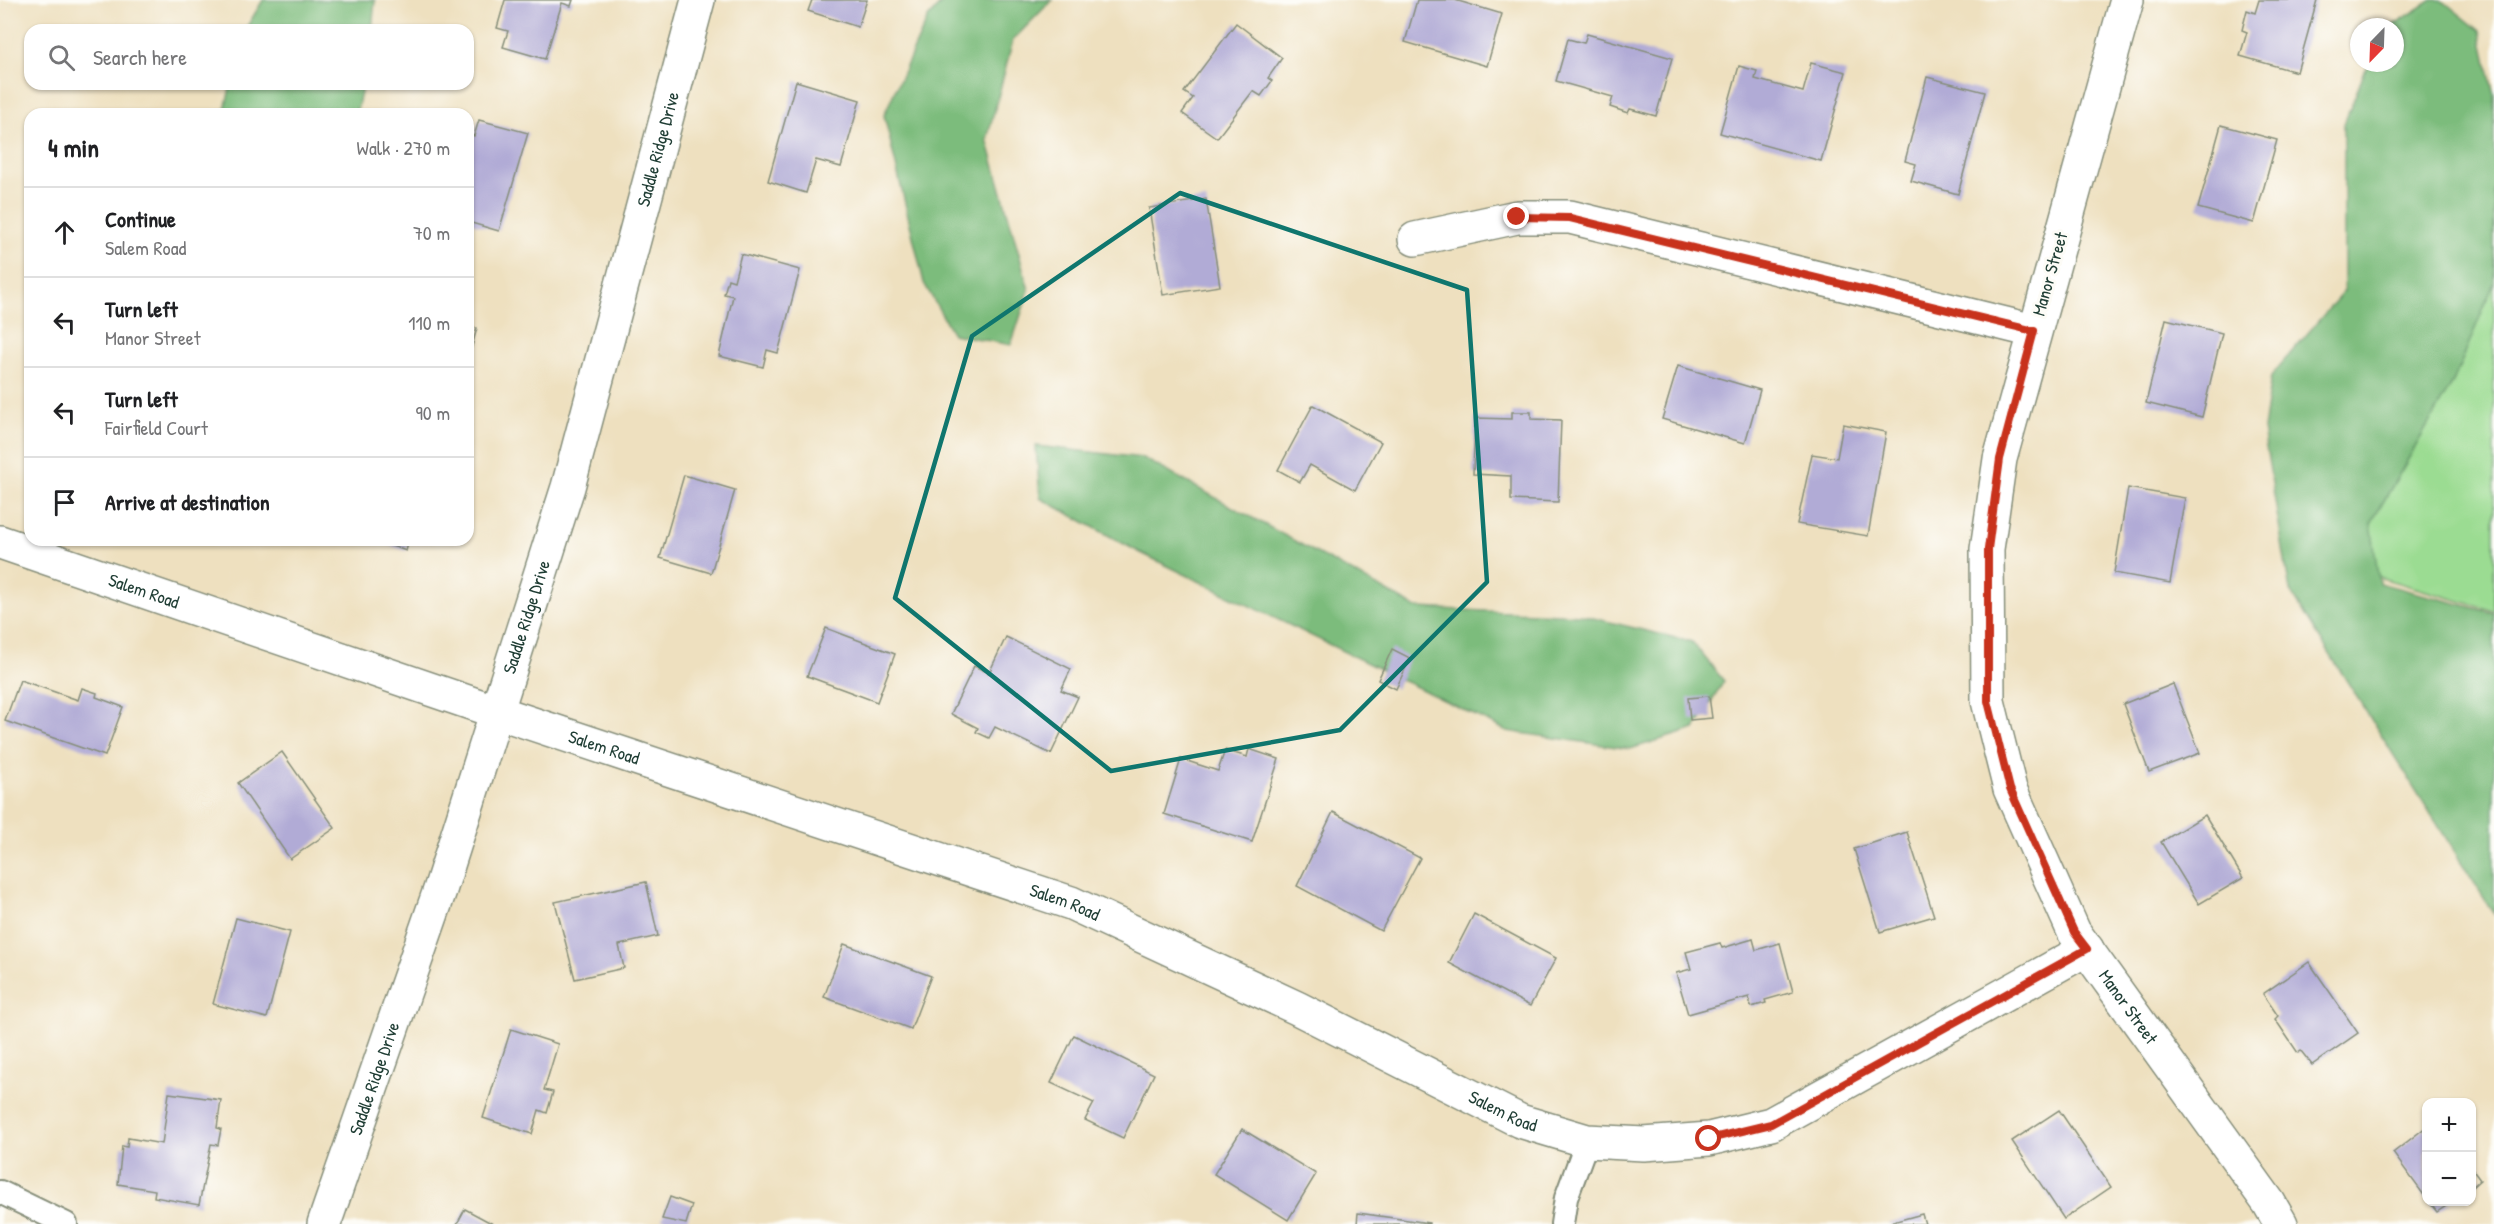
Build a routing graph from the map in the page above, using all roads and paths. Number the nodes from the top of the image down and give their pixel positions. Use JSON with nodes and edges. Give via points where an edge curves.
{"nodes":[{"id":1,"x":698,"y":0,"type":"edge"},
{"id":2,"x":2127,"y":0,"type":"edge"},
{"id":3,"x":1414,"y":239,"type":"dead end"},
{"id":4,"x":2034,"y":331,"type":"junction"},
{"id":5,"x":0,"y":542,"type":"edge"},
{"id":6,"x":497,"y":712,"type":"junction"},
{"id":7,"x":2087,"y":949,"type":"junction"},
{"id":8,"x":1587,"y":1141,"type":"junction"},
{"id":9,"x":0,"y":1192,"type":"edge"},
{"id":10,"x":66,"y":1224,"type":"edge"},
{"id":11,"x":324,"y":1224,"type":"edge"},
{"id":12,"x":1562,"y":1224,"type":"edge"},
{"id":13,"x":2281,"y":1224,"type":"edge"}],
"edges":[{"from":1,"to":6,"type":"street","name":"Saddle Ridge Drive","via":[[568,487]]},
{"from":2,"to":4,"type":"street","name":"Manor Street"},
{"from":3,"to":4,"type":"street","via":[[1517,217],[1570,218]]},
{"from":4,"to":7,"type":"street","name":"Manor Street","via":[[2000,459],[1988,549],[1988,701],[2010,789],[2074,932]]},
{"from":5,"to":6,"type":"street","name":"Salem Road"},
{"from":6,"to":8,"type":"street","name":"Salem Road","via":[[1071,903],[1297,1008],[1520,1121]]},
{"from":6,"to":11,"type":"street","name":"Saddle Ridge Drive"},
{"from":7,"to":8,"type":"street","name":"Salem Road","via":[[1771,1124],[1709,1139],[1644,1144]]},
{"from":7,"to":13,"type":"street","name":"Manor Street"},
{"from":8,"to":12,"type":"lane","via":[[1566,1198]]},
{"from":9,"to":10,"type":"lane"}]}
